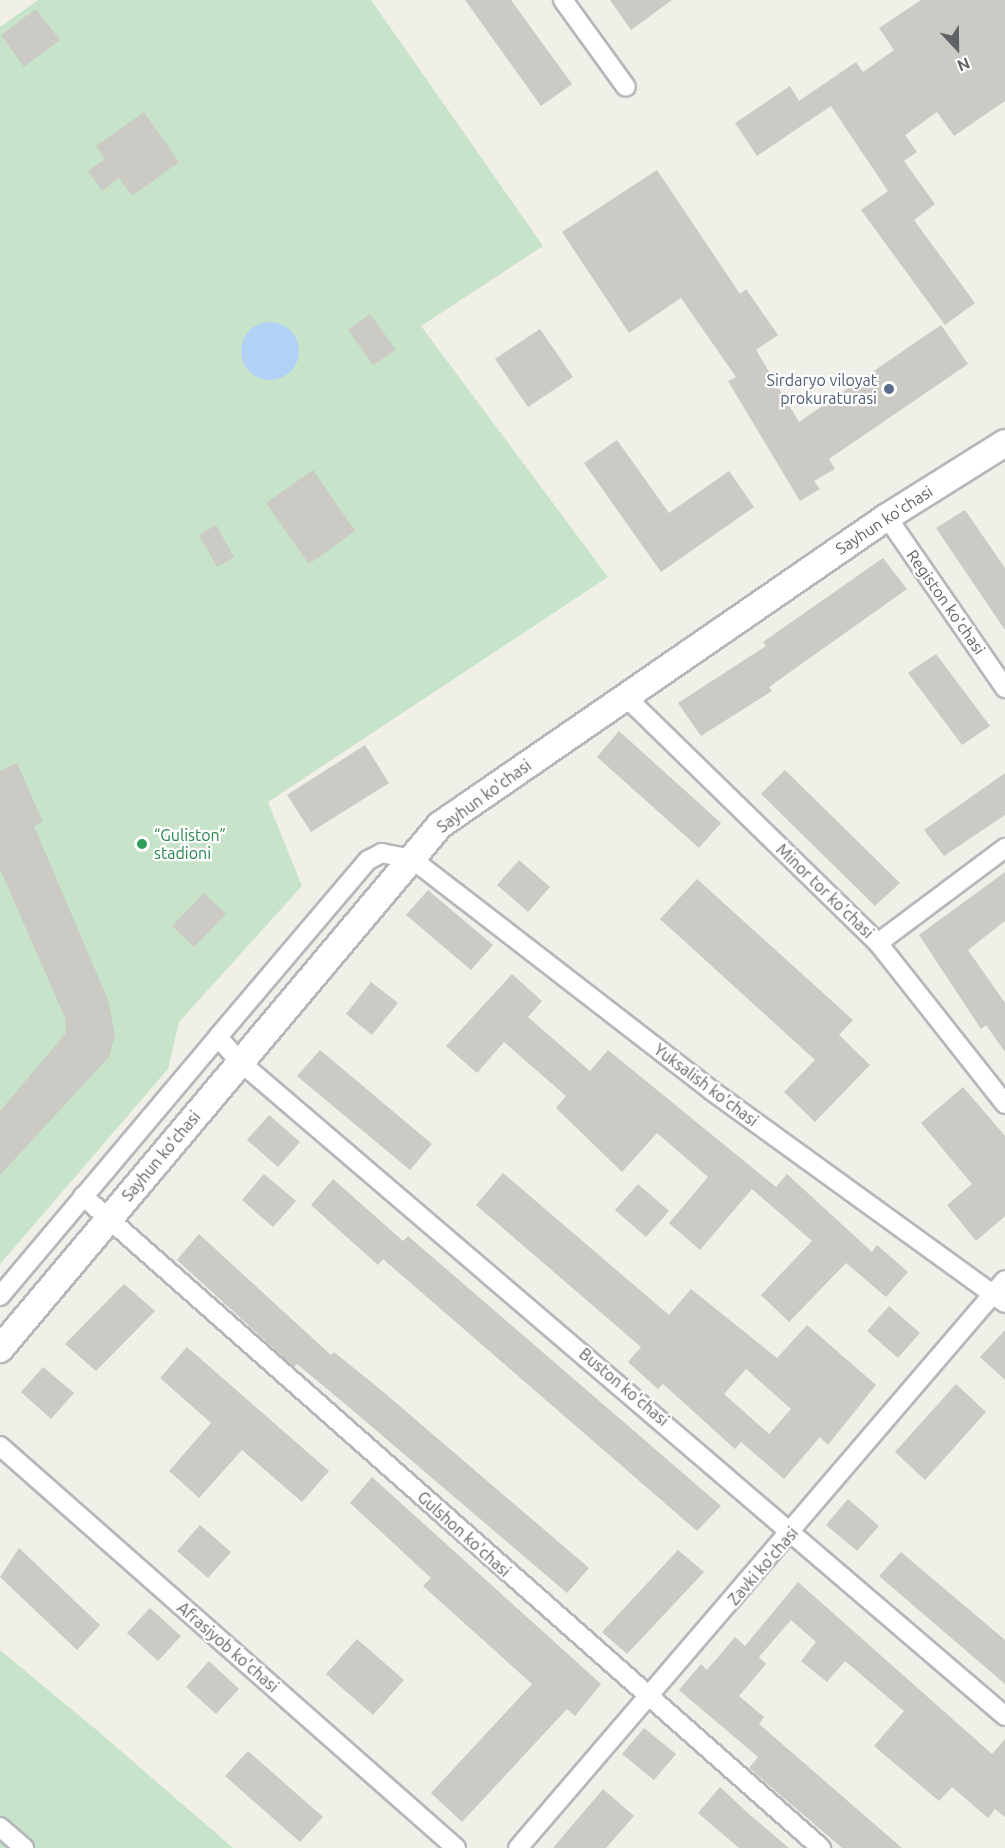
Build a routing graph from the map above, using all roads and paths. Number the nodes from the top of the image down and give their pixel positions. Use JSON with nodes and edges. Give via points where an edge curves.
{"nodes":[{"id":1,"x":563,"y":0,"type":"edge"},
{"id":2,"x":626,"y":87,"type":"dead end"},
{"id":3,"x":1005,"y":443,"type":"edge"},
{"id":4,"x":887,"y":517,"type":"junction"},
{"id":5,"x":1005,"y":688,"type":"edge"},
{"id":6,"x":625,"y":696,"type":"junction"},
{"id":7,"x":1005,"y":848,"type":"edge"},
{"id":8,"x":412,"y":859,"type":"junction"},
{"id":9,"x":878,"y":943,"type":"junction"},
{"id":10,"x":218,"y":1036,"type":"junction"},
{"id":11,"x":239,"y":1061,"type":"junction"},
{"id":12,"x":1005,"y":1104,"type":"edge"},
{"id":13,"x":83,"y":1196,"type":"junction"},
{"id":14,"x":108,"y":1219,"type":"junction"},
{"id":15,"x":1001,"y":1292,"type":"edge"},
{"id":16,"x":0,"y":1296,"type":"edge"},
{"id":17,"x":0,"y":1349,"type":"edge"},
{"id":18,"x":0,"y":1446,"type":"edge"},
{"id":19,"x":794,"y":1531,"type":"junction"},
{"id":20,"x":648,"y":1697,"type":"junction"},
{"id":21,"x":1005,"y":1716,"type":"edge"},
{"id":22,"x":0,"y":1827,"type":"edge"},
{"id":23,"x":24,"y":1848,"type":"edge"},
{"id":24,"x":456,"y":1848,"type":"edge"},
{"id":25,"x":518,"y":1848,"type":"edge"},
{"id":26,"x":821,"y":1848,"type":"edge"}],
"edges":[{"from":1,"to":2,"type":"street"},
{"from":3,"to":4,"type":"street","name":"Sayhun ko'chasi"},
{"from":4,"to":5,"type":"street","name":"Registon ko'chasi"},
{"from":4,"to":6,"type":"street","name":"Sayhun ko'chasi"},
{"from":6,"to":8,"type":"street","name":"Sayhun ko'chasi","via":[[440,825]]},
{"from":6,"to":9,"type":"street","name":"Minor tor ko'chasi"},
{"from":7,"to":9,"type":"street"},
{"from":8,"to":10,"type":"street","via":[[382,853],[368,860]]},
{"from":8,"to":11,"type":"street","name":"Sayhun ko'chasi"},
{"from":8,"to":15,"type":"street","name":"Yuksalish ko'chasi","via":[[711,1090]]},
{"from":9,"to":12,"type":"street","name":"Minor tor ko'chasi"},
{"from":10,"to":11,"type":"street","name":"Buston ko'chasi"},
{"from":10,"to":13,"type":"street"},
{"from":11,"to":14,"type":"street","name":"Sayhun ko'chasi"},
{"from":11,"to":19,"type":"street","name":"Buston ko'chasi"},
{"from":13,"to":14,"type":"street","name":"Gulshon ko'chasi"},
{"from":13,"to":16,"type":"street"},
{"from":14,"to":17,"type":"street","name":"Sayhun ko'chasi"},
{"from":14,"to":20,"type":"street","name":"Gulshon ko'chasi"},
{"from":15,"to":19,"type":"street","name":"Zavki ko'chasi"},
{"from":18,"to":24,"type":"street","name":"Afrasiyob ko'chasi"},
{"from":19,"to":20,"type":"street","name":"Zavki ko'chasi"},
{"from":19,"to":21,"type":"street","name":"Buston ko'chasi"},
{"from":20,"to":25,"type":"street","name":"Zavki ko'chasi"},
{"from":20,"to":26,"type":"street","name":"Gulshon ko'chasi"},
{"from":22,"to":23,"type":"street"}]}
